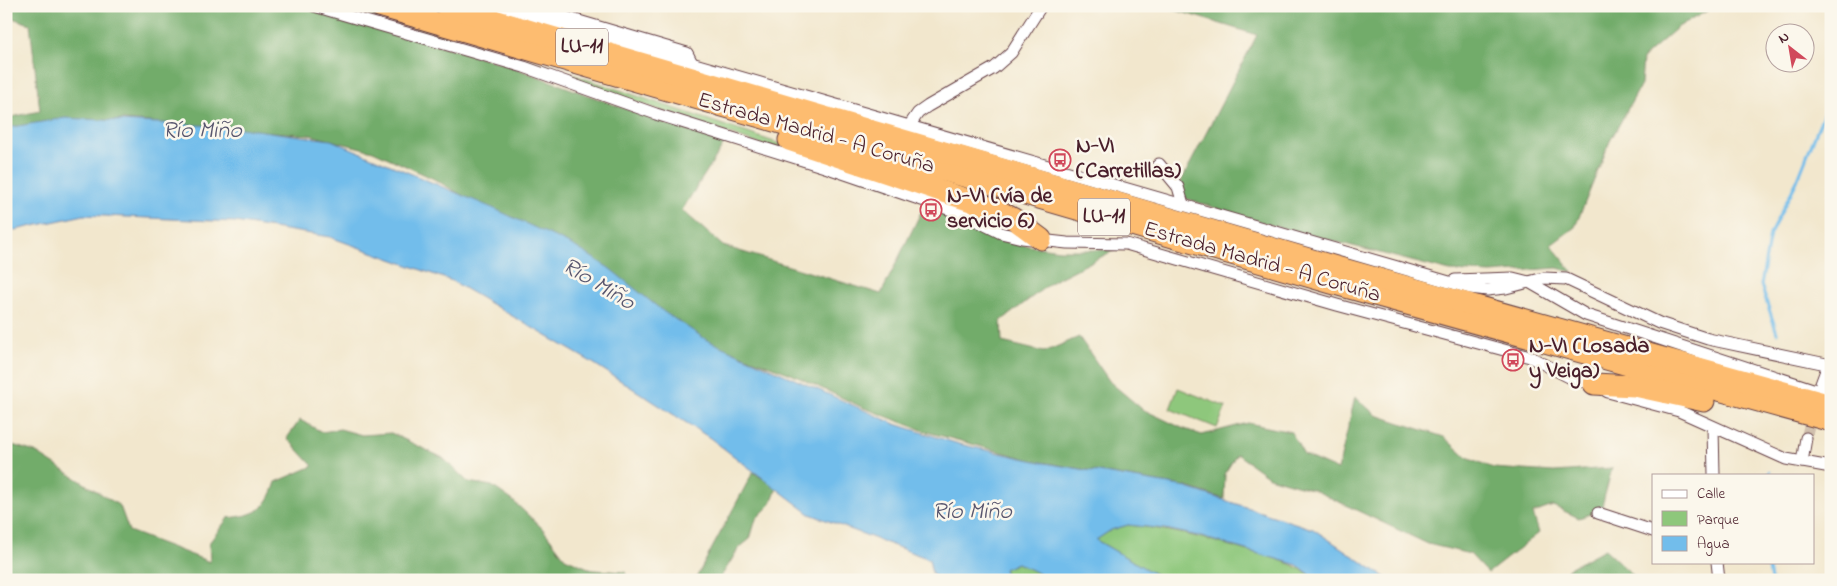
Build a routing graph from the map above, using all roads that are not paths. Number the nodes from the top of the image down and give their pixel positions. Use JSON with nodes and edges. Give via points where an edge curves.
{"nodes":[{"id":1,"x":314,"y":6,"type":"edge"},
{"id":2,"x":378,"y":6,"type":"edge"},
{"id":3,"x":446,"y":6,"type":"edge"},
{"id":4,"x":494,"y":6,"type":"edge"},
{"id":5,"x":528,"y":6,"type":"edge"},
{"id":6,"x":1040,"y":6,"type":"edge"},
{"id":7,"x":562,"y":60,"type":"junction"},
{"id":8,"x":692,"y":64,"type":"junction"},
{"id":9,"x":909,"y":126,"type":"junction"},
{"id":10,"x":1160,"y":164,"type":"dead end"},
{"id":11,"x":1183,"y":204,"type":"junction"},
{"id":12,"x":1041,"y":239,"type":"junction"},
{"id":13,"x":1529,"y":282,"type":"junction"},
{"id":14,"x":1829,"y":365,"type":"edge"},
{"id":15,"x":1594,"y":384,"type":"junction"},
{"id":16,"x":1821,"y":384,"type":"dead end"},
{"id":17,"x":1831,"y":395,"type":"edge"},
{"id":18,"x":1831,"y":404,"type":"edge"},
{"id":19,"x":1831,"y":421,"type":"edge"},
{"id":20,"x":1713,"y":427,"type":"junction"},
{"id":21,"x":1831,"y":432,"type":"edge"},
{"id":22,"x":1806,"y":438,"type":"tunnel mouth"},
{"id":23,"x":1802,"y":462,"type":"junction"},
{"id":24,"x":1831,"y":468,"type":"edge"},
{"id":25,"x":1714,"y":474,"type":"edge"},
{"id":26,"x":1598,"y":513,"type":"dead end"},
{"id":27,"x":1652,"y":531,"type":"edge"},
{"id":28,"x":1717,"y":564,"type":"edge"},
{"id":29,"x":1719,"y":580,"type":"edge"}],
"edges":[{"from":1,"to":12,"type":"street","via":[[524,67],[656,114],[946,208],[1001,233]]},
{"from":2,"to":7,"type":"highway","name":"Estrada Madrid - A Coruña","number":"LU-11"},
{"from":3,"to":18,"type":"highway","name":"Estrada Madrid - A Coruña","number":"LU-11","via":[[1334,266]]},
{"from":4,"to":8,"type":"street"},
{"from":5,"to":8,"type":"street","via":[[687,53]]},
{"from":6,"to":9,"type":"street","via":[[1011,53],[994,68],[918,113]]},
{"from":7,"to":12,"type":"highway","via":[[994,208]]},
{"from":7,"to":19,"type":"highway","name":"Estrada Madrid - A Coruña","number":"LU-11","via":[[1360,291]]},
{"from":8,"to":9,"type":"street"},
{"from":9,"to":11,"type":"street"},
{"from":10,"to":11,"type":"street","via":[[1178,187]]},
{"from":11,"to":13,"type":"street","via":[[1470,288],[1487,290]]},
{"from":12,"to":15,"type":"street","via":[[1145,248],[1337,305],[1530,357],[1575,380]]},
{"from":13,"to":14,"type":"street","via":[[1544,278],[1566,279],[1667,326],[1708,339]]},
{"from":13,"to":17,"type":"street","via":[[1586,315]]},
{"from":14,"to":16,"type":"street"},
{"from":15,"to":20,"type":"street","via":[[1608,392],[1679,411]]},
{"from":15,"to":21,"type":"highway","via":[[1635,386]]},
{"from":20,"to":23,"type":"street","via":[[1786,459]]},
{"from":20,"to":25,"type":"street"},
{"from":22,"to":23,"type":"street"},
{"from":23,"to":24,"type":"street"},
{"from":26,"to":27,"type":"street"},
{"from":28,"to":29,"type":"street"}]}
